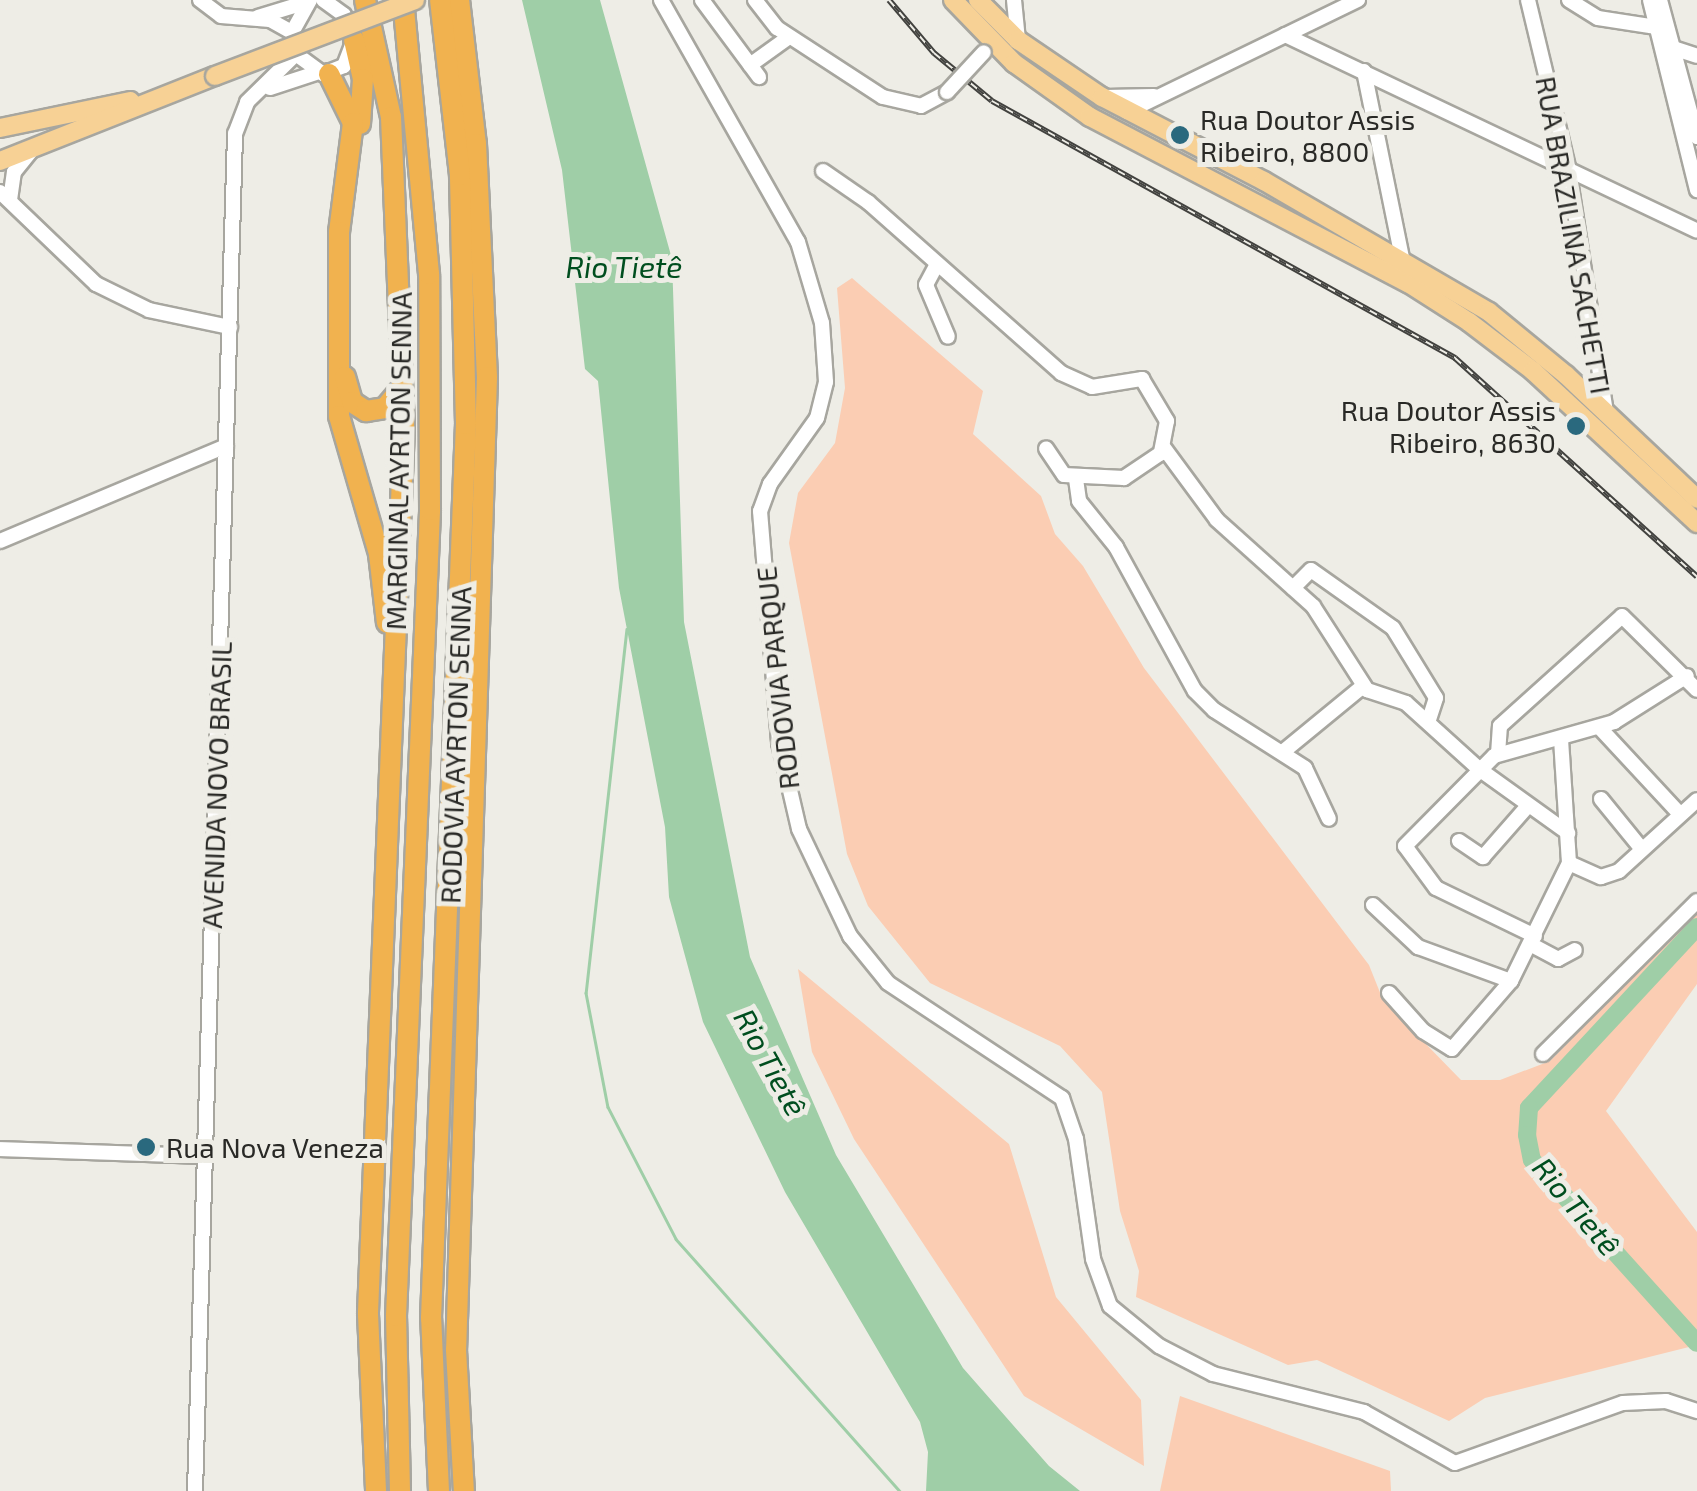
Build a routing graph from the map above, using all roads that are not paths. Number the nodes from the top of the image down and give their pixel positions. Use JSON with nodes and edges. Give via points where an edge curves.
{"nodes":[{"id":1,"x":200,"y":0,"type":"edge"},
{"id":2,"x":324,"y":0,"type":"edge"},
{"id":3,"x":365,"y":0,"type":"edge"},
{"id":4,"x":404,"y":0,"type":"edge"},
{"id":5,"x":415,"y":0,"type":"edge"},
{"id":6,"x":440,"y":0,"type":"edge"},
{"id":7,"x":459,"y":0,"type":"edge"},
{"id":8,"x":661,"y":0,"type":"edge"},
{"id":9,"x":702,"y":0,"type":"edge"},
{"id":10,"x":755,"y":0,"type":"edge"},
{"id":11,"x":953,"y":0,"type":"edge"},
{"id":12,"x":978,"y":0,"type":"edge"},
{"id":13,"x":1014,"y":0,"type":"edge"},
{"id":14,"x":1358,"y":0,"type":"edge"},
{"id":15,"x":1528,"y":0,"type":"edge"},
{"id":16,"x":1569,"y":0,"type":"edge"},
{"id":17,"x":1650,"y":0,"type":"edge"},
{"id":18,"x":1660,"y":0,"type":"edge"},
{"id":19,"x":308,"y":1,"type":"edge"},
{"id":20,"x":254,"y":20,"type":"junction"},
{"id":21,"x":1656,"y":27,"type":"junction"},
{"id":22,"x":292,"y":32,"type":"junction"},
{"id":23,"x":1285,"y":35,"type":"junction"},
{"id":24,"x":789,"y":37,"type":"junction"},
{"id":25,"x":354,"y":40,"type":"junction"},
{"id":26,"x":1018,"y":40,"type":"junction"},
{"id":27,"x":988,"y":47,"type":"junction"},
{"id":28,"x":1672,"y":48,"type":"junction"},
{"id":29,"x":298,"y":52,"type":"junction"},
{"id":30,"x":1697,"y":56,"type":"edge"},
{"id":31,"x":1364,"y":71,"type":"junction"},
{"id":32,"x":323,"y":73,"type":"junction"},
{"id":33,"x":264,"y":90,"type":"junction"},
{"id":34,"x":1159,"y":96,"type":"junction"},
{"id":35,"x":1102,"y":97,"type":"junction"},
{"id":36,"x":1128,"y":112,"type":"junction"},
{"id":37,"x":1090,"y":117,"type":"junction"},
{"id":38,"x":93,"y":118,"type":"junction"},
{"id":39,"x":2,"y":126,"type":"edge"},
{"id":40,"x":1697,"y":137,"type":"edge"},
{"id":41,"x":36,"y":146,"type":"junction"},
{"id":42,"x":0,"y":161,"type":"edge"},
{"id":43,"x":1568,"y":167,"type":"junction"},
{"id":44,"x":823,"y":171,"type":"dead end"},
{"id":45,"x":1697,"y":190,"type":"edge"},
{"id":46,"x":5,"y":196,"type":"edge"},
{"id":47,"x":1697,"y":231,"type":"edge"},
{"id":48,"x":1402,"y":258,"type":"junction"},
{"id":49,"x":936,"y":266,"type":"junction"},
{"id":50,"x":230,"y":327,"type":"junction"},
{"id":51,"x":948,"y":337,"type":"dead end"},
{"id":52,"x":402,"y":388,"type":"junction"},
{"id":53,"x":1606,"y":412,"type":"junction"},
{"id":54,"x":226,"y":446,"type":"junction"},
{"id":55,"x":1046,"y":448,"type":"dead end"},
{"id":56,"x":1164,"y":448,"type":"junction"},
{"id":57,"x":1076,"y":479,"type":"junction"},
{"id":58,"x":1697,"y":499,"type":"edge"},
{"id":59,"x":1697,"y":524,"type":"edge"},
{"id":60,"x":0,"y":541,"type":"edge"},
{"id":61,"x":1293,"y":588,"type":"junction"},
{"id":62,"x":393,"y":670,"type":"junction"},
{"id":63,"x":1686,"y":676,"type":"junction"},
{"id":64,"x":1363,"y":686,"type":"junction"},
{"id":65,"x":1697,"y":690,"type":"edge"},
{"id":66,"x":1428,"y":722,"type":"junction"},
{"id":67,"x":1599,"y":728,"type":"junction"},
{"id":68,"x":1561,"y":738,"type":"junction"},
{"id":69,"x":1284,"y":751,"type":"junction"},
{"id":70,"x":1498,"y":754,"type":"junction"},
{"id":71,"x":1479,"y":769,"type":"junction"},
{"id":72,"x":1601,"y":800,"type":"dead end"},
{"id":73,"x":1697,"y":800,"type":"edge"},
{"id":74,"x":1528,"y":807,"type":"junction"},
{"id":75,"x":1677,"y":811,"type":"junction"},
{"id":76,"x":1330,"y":818,"type":"dead end"},
{"id":77,"x":415,"y":823,"type":"junction"},
{"id":78,"x":1568,"y":833,"type":"junction"},
{"id":79,"x":1459,"y":841,"type":"dead end"},
{"id":80,"x":1641,"y":848,"type":"junction"},
{"id":81,"x":1569,"y":863,"type":"junction"},
{"id":82,"x":1697,"y":901,"type":"edge"},
{"id":83,"x":1373,"y":905,"type":"dead end"},
{"id":84,"x":1533,"y":940,"type":"junction"},
{"id":85,"x":1576,"y":950,"type":"dead end"},
{"id":86,"x":1511,"y":980,"type":"junction"},
{"id":87,"x":1388,"y":993,"type":"dead end"},
{"id":88,"x":1544,"y":1054,"type":"dead end"},
{"id":89,"x":378,"y":1126,"type":"junction"},
{"id":90,"x":0,"y":1149,"type":"edge"},
{"id":91,"x":204,"y":1156,"type":"junction"},
{"id":92,"x":1697,"y":1411,"type":"edge"},
{"id":93,"x":195,"y":1491,"type":"edge"},
{"id":94,"x":376,"y":1491,"type":"edge"},
{"id":95,"x":400,"y":1491,"type":"edge"},
{"id":96,"x":438,"y":1491,"type":"edge"},
{"id":97,"x":464,"y":1491,"type":"edge"}],
"edges":[{"from":1,"to":20,"type":"street","via":[[222,16]]},
{"from":2,"to":25,"type":"street","via":[[344,15]]},
{"from":3,"to":52,"type":"highway","name":"MARGINAL AYRTON SENNA","via":[[392,117]]},
{"from":4,"to":77,"type":"highway","name":"RODOVIA AYRTON SENNA","via":[[429,274],[430,510]]},
{"from":5,"to":38,"type":"main road","bridge":true},
{"from":6,"to":96,"type":"highway","name":"RODOVIA AYRTON SENNA","via":[[460,175],[466,424],[430,1334]]},
{"from":7,"to":97,"type":"highway","name":"RODOVIA AYRTON SENNA","via":[[476,144],[488,377],[456,1350]]},
{"from":8,"to":92,"type":"street","name":"RODOVIA PARQUE","via":[[798,242],[822,322],[826,382],[817,418],[770,484],[760,511],[779,743],[799,828],[850,936],[888,983],[1062,1098],[1076,1139],[1093,1259],[1110,1306],[1159,1346],[1212,1374],[1364,1412],[1455,1464],[1624,1403],[1666,1401]]},
{"from":9,"to":24,"type":"street","via":[[755,71]]},
{"from":10,"to":24,"type":"street"},
{"from":11,"to":27,"type":"main road"},
{"from":12,"to":26,"type":"main road"},
{"from":13,"to":26,"type":"street"},
{"from":14,"to":23,"type":"street"},
{"from":15,"to":43,"type":"street","name":"RUA BRAZILINA SACHETTI"},
{"from":16,"to":21,"type":"street","via":[[1598,18]]},
{"from":17,"to":21,"type":"street"},
{"from":18,"to":28,"type":"street"},
{"from":19,"to":20,"type":"street"},
{"from":19,"to":22,"type":"street"},
{"from":20,"to":22,"type":"street"},
{"from":21,"to":45,"type":"street"},
{"from":22,"to":29,"type":"street"},
{"from":23,"to":31,"type":"street"},
{"from":23,"to":34,"type":"street"},
{"from":24,"to":27,"type":"street","bridge":true,"via":[[883,97],[921,106],[947,92]]},
{"from":25,"to":32,"type":"street","via":[[344,66]]},
{"from":25,"to":52,"type":"highway","via":[[363,105],[346,239],[346,385],[352,402],[374,412]]},
{"from":26,"to":35,"type":"main road"},
{"from":27,"to":37,"type":"main road"},
{"from":28,"to":30,"type":"street"},
{"from":28,"to":40,"type":"street"},
{"from":29,"to":32,"type":"street"},
{"from":29,"to":33,"type":"street","name":"AVENIDA NOVO BRASIL"},
{"from":31,"to":43,"type":"street"},
{"from":31,"to":48,"type":"street"},
{"from":32,"to":33,"type":"street"},
{"from":32,"to":62,"type":"highway","via":[[353,124],[340,232],[339,416],[379,554]]},
{"from":33,"to":50,"type":"street","name":"AVENIDA NOVO BRASIL","via":[[247,102],[234,134]]},
{"from":34,"to":35,"type":"street"},
{"from":34,"to":36,"type":"street"},
{"from":35,"to":36,"type":"main road"},
{"from":36,"to":37,"type":"main road"},
{"from":36,"to":48,"type":"main road"},
{"from":37,"to":59,"type":"main road","via":[[1392,274],[1469,322],[1534,372]]},
{"from":38,"to":39,"type":"main road"},
{"from":38,"to":41,"type":"main road"},
{"from":41,"to":42,"type":"main road"},
{"from":41,"to":46,"type":"street"},
{"from":43,"to":47,"type":"street"},
{"from":43,"to":53,"type":"street","name":"RUA BRAZILINA SACHETTI"},
{"from":44,"to":49,"type":"street","via":[[868,202]]},
{"from":46,"to":50,"type":"street","via":[[53,250],[96,284],[149,310]]},
{"from":48,"to":53,"type":"main road","via":[[1534,346]]},
{"from":49,"to":51,"type":"street","via":[[926,285]]},
{"from":49,"to":56,"type":"street","via":[[1071,380],[1092,387],[1128,376],[1146,381],[1168,421]]},
{"from":50,"to":54,"type":"street","name":"AVENIDA NOVO BRASIL"},
{"from":52,"to":62,"type":"highway","name":"MARGINAL AYRTON SENNA"},
{"from":53,"to":58,"type":"main road"},
{"from":54,"to":60,"type":"street"},
{"from":54,"to":91,"type":"street","name":"AVENIDA NOVO BRASIL"},
{"from":55,"to":57,"type":"street","via":[[1058,472]]},
{"from":56,"to":57,"type":"street","via":[[1130,476]]},
{"from":56,"to":61,"type":"street","via":[[1217,520]]},
{"from":57,"to":69,"type":"street","via":[[1079,501],[1116,547],[1195,691],[1225,718]]},
{"from":61,"to":64,"type":"street","via":[[1313,606]]},
{"from":61,"to":66,"type":"street","via":[[1311,570],[1393,628],[1436,698]]},
{"from":62,"to":89,"type":"highway","name":"MARGINAL AYRTON SENNA"},
{"from":63,"to":65,"type":"street"},
{"from":63,"to":67,"type":"street"},
{"from":63,"to":70,"type":"street","via":[[1622,616],[1500,726]]},
{"from":64,"to":66,"type":"street","via":[[1400,699]]},
{"from":64,"to":69,"type":"street"},
{"from":66,"to":71,"type":"street"},
{"from":67,"to":68,"type":"street"},
{"from":67,"to":75,"type":"street"},
{"from":68,"to":70,"type":"street"},
{"from":68,"to":78,"type":"street"},
{"from":69,"to":76,"type":"street","via":[[1305,768]]},
{"from":70,"to":71,"type":"street"},
{"from":71,"to":74,"type":"street"},
{"from":71,"to":84,"type":"street","via":[[1404,846],[1436,888]]},
{"from":72,"to":80,"type":"street"},
{"from":73,"to":75,"type":"street"},
{"from":74,"to":78,"type":"street"},
{"from":74,"to":79,"type":"street","via":[[1483,856]]},
{"from":75,"to":80,"type":"street"},
{"from":77,"to":89,"type":"highway","via":[[391,1080]]},
{"from":77,"to":95,"type":"highway","name":"RODOVIA AYRTON SENNA","via":[[396,1316]]},
{"from":78,"to":81,"type":"street"},
{"from":80,"to":81,"type":"street","via":[[1619,871],[1601,877]]},
{"from":81,"to":84,"type":"street"},
{"from":82,"to":88,"type":"street"},
{"from":83,"to":86,"type":"street","via":[[1418,947]]},
{"from":84,"to":85,"type":"street","via":[[1558,959]]},
{"from":84,"to":86,"type":"street"},
{"from":86,"to":87,"type":"street","via":[[1452,1049]]},
{"from":89,"to":94,"type":"highway","via":[[367,1368]]},
{"from":90,"to":91,"type":"street"},
{"from":91,"to":93,"type":"street","name":"AVENIDA NOVO BRASIL"}]}
